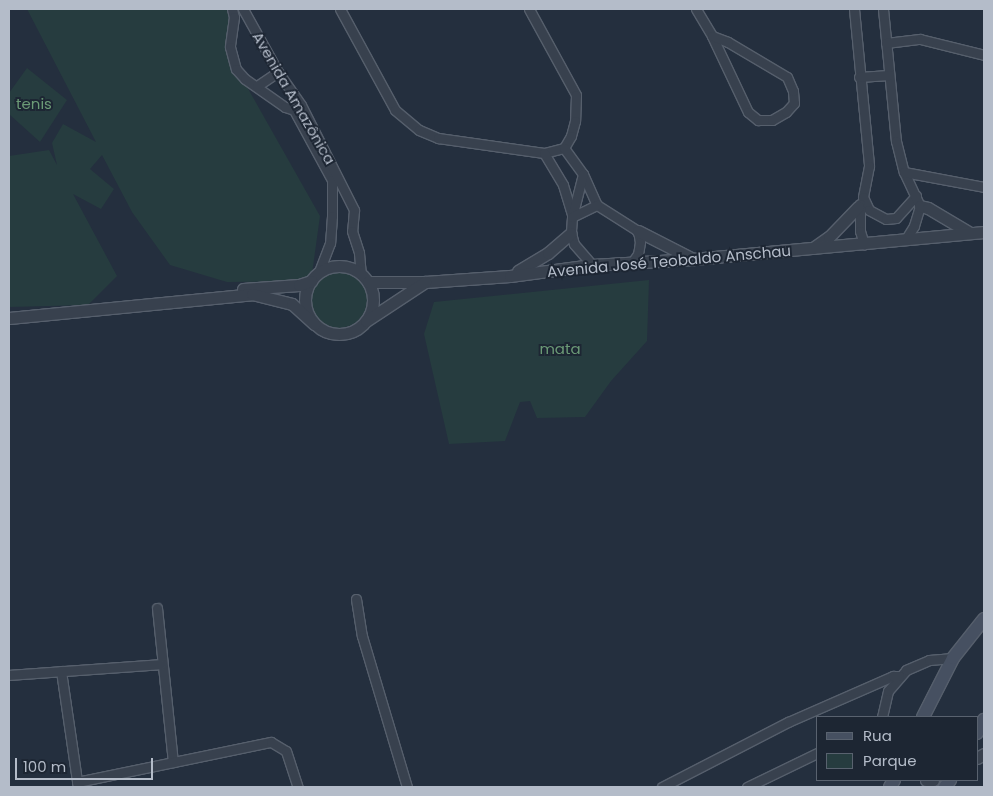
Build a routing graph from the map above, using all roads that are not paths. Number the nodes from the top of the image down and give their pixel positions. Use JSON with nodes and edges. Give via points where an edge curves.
{"nodes":[{"id":1,"x":232,"y":9,"type":"edge"},
{"id":2,"x":243,"y":9,"type":"edge"},
{"id":3,"x":340,"y":9,"type":"edge"},
{"id":4,"x":529,"y":9,"type":"edge"},
{"id":5,"x":696,"y":9,"type":"edge"},
{"id":6,"x":854,"y":9,"type":"edge"},
{"id":7,"x":883,"y":9,"type":"edge"},
{"id":8,"x":712,"y":36,"type":"junction"},
{"id":9,"x":886,"y":43,"type":"junction"},
{"id":10,"x":984,"y":55,"type":"edge"},
{"id":11,"x":278,"y":72,"type":"junction"},
{"id":12,"x":889,"y":75,"type":"junction"},
{"id":13,"x":859,"y":77,"type":"junction"},
{"id":14,"x":257,"y":86,"type":"junction"},
{"id":15,"x":298,"y":108,"type":"junction"},
{"id":16,"x":564,"y":148,"type":"junction"},
{"id":17,"x":544,"y":153,"type":"junction"},
{"id":18,"x":904,"y":172,"type":"junction"},
{"id":19,"x":583,"y":174,"type":"junction"},
{"id":20,"x":984,"y":188,"type":"edge"},
{"id":21,"x":918,"y":201,"type":"junction"},
{"id":22,"x":861,"y":202,"type":"junction"},
{"id":23,"x":597,"y":205,"type":"junction"},
{"id":24,"x":572,"y":217,"type":"junction"},
{"id":25,"x":638,"y":231,"type":"junction"},
{"id":26,"x":984,"y":232,"type":"edge"},
{"id":27,"x":571,"y":233,"type":"junction"},
{"id":28,"x":970,"y":233,"type":"junction"},
{"id":29,"x":906,"y":240,"type":"junction"},
{"id":30,"x":864,"y":244,"type":"junction"},
{"id":31,"x":812,"y":249,"type":"junction"},
{"id":32,"x":694,"y":260,"type":"junction"},
{"id":33,"x":631,"y":264,"type":"junction"},
{"id":34,"x":592,"y":265,"type":"junction"},
{"id":35,"x":315,"y":276,"type":"junction"},
{"id":36,"x":510,"y":276,"type":"junction"},
{"id":37,"x":364,"y":278,"type":"junction"},
{"id":38,"x":426,"y":282,"type":"junction"},
{"id":39,"x":9,"y":313,"type":"edge"},
{"id":40,"x":9,"y":318,"type":"edge"},
{"id":41,"x":364,"y":322,"type":"junction"},
{"id":42,"x":314,"y":324,"type":"junction"},
{"id":43,"x":356,"y":599,"type":"dead end"},
{"id":44,"x":157,"y":608,"type":"dead end"},
{"id":45,"x":983,"y":622,"type":"edge"},
{"id":46,"x":953,"y":658,"type":"junction"},
{"id":47,"x":162,"y":664,"type":"junction"},
{"id":48,"x":61,"y":671,"type":"junction"},
{"id":49,"x":9,"y":675,"type":"edge"},
{"id":50,"x":899,"y":676,"type":"junction"},
{"id":51,"x":882,"y":716,"type":"edge"},
{"id":52,"x":924,"y":716,"type":"edge"},
{"id":53,"x":816,"y":753,"type":"edge"},
{"id":54,"x":173,"y":762,"type":"junction"},
{"id":55,"x":680,"y":778,"type":"junction"},
{"id":56,"x":78,"y":784,"type":"edge"},
{"id":57,"x":298,"y":787,"type":"edge"},
{"id":58,"x":407,"y":787,"type":"edge"},
{"id":59,"x":662,"y":787,"type":"edge"},
{"id":60,"x":684,"y":787,"type":"edge"},
{"id":61,"x":747,"y":787,"type":"edge"}],
"edges":[{"from":1,"to":14,"type":"street","name":"Avenida Amazônica","via":[[230,48],[236,69]]},
{"from":2,"to":11,"type":"street","name":"Avenida Amazônica"},
{"from":3,"to":17,"type":"street","via":[[395,110],[419,130],[438,138]]},
{"from":4,"to":16,"type":"street","via":[[576,95],[572,136]]},
{"from":5,"to":8,"type":"street"},
{"from":6,"to":13,"type":"street"},
{"from":7,"to":9,"type":"street"},
{"from":8,"to":8,"type":"street","via":[[748,112],[758,120],[772,120],[786,112],[794,103],[787,77]]},
{"from":9,"to":10,"type":"street","via":[[920,39]]},
{"from":9,"to":12,"type":"street"},
{"from":11,"to":14,"type":"street"},
{"from":11,"to":15,"type":"street","name":"Avenida Amazônica"},
{"from":12,"to":13,"type":"street"},
{"from":12,"to":18,"type":"street","via":[[896,141]]},
{"from":13,"to":22,"type":"street","via":[[869,166]]},
{"from":14,"to":15,"type":"street","name":"Avenida Amazônica","via":[[285,107]]},
{"from":15,"to":35,"type":"street","name":"Avenida Amazônica","via":[[332,180],[330,243]]},
{"from":15,"to":37,"type":"street","name":"Avenida Amazônica","via":[[354,210],[352,231]]},
{"from":16,"to":17,"type":"street"},
{"from":16,"to":19,"type":"street"},
{"from":17,"to":24,"type":"street","via":[[563,185]]},
{"from":18,"to":20,"type":"street"},
{"from":18,"to":21,"type":"street"},
{"from":19,"to":23,"type":"street"},
{"from":19,"to":24,"type":"street"},
{"from":21,"to":22,"type":"street","via":[[896,218],[886,219]]},
{"from":21,"to":28,"type":"street"},
{"from":21,"to":29,"type":"street","via":[[914,226]]},
{"from":22,"to":30,"type":"street","via":[[860,231]]},
{"from":22,"to":31,"type":"street","via":[[829,237]]},
{"from":23,"to":24,"type":"street"},
{"from":23,"to":25,"type":"street"},
{"from":24,"to":27,"type":"street"},
{"from":25,"to":32,"type":"street"},
{"from":25,"to":33,"type":"street","via":[[638,254]]},
{"from":26,"to":28,"type":"street","name":"Avenida José Teobaldo Anschau"},
{"from":27,"to":34,"type":"street","via":[[574,244]]},
{"from":27,"to":36,"type":"street","via":[[532,264]]},
{"from":28,"to":29,"type":"street","name":"Avenida José Teobaldo Anschau"},
{"from":29,"to":30,"type":"street","name":"Avenida José Teobaldo Anschau"},
{"from":30,"to":31,"type":"street","name":"Avenida José Teobaldo Anschau"},
{"from":31,"to":32,"type":"street","name":"Avenida José Teobaldo Anschau"},
{"from":32,"to":33,"type":"street","name":"Avenida José Teobaldo Anschau"},
{"from":33,"to":34,"type":"street","name":"Avenida José Teobaldo Anschau"},
{"from":34,"to":36,"type":"street","name":"Avenida José Teobaldo Anschau"},
{"from":35,"to":37,"type":"street","via":[[330,267],[342,266]]},
{"from":35,"to":39,"type":"street","via":[[298,285]]},
{"from":35,"to":42,"type":"street","via":[[306,291],[305,303]]},
{"from":36,"to":38,"type":"street","name":"Avenida José Teobaldo Anschau"},
{"from":37,"to":38,"type":"street"},
{"from":37,"to":41,"type":"street","via":[[373,302]]},
{"from":38,"to":41,"type":"street","name":"Avenida José Teobaldo Anschau"},
{"from":40,"to":42,"type":"street","via":[[252,294],[292,304]]},
{"from":41,"to":42,"type":"street","via":[[356,329],[336,334]]},
{"from":43,"to":58,"type":"street","via":[[362,636]]},
{"from":44,"to":47,"type":"street"},
{"from":45,"to":46,"type":"main road"},
{"from":46,"to":50,"type":"street","via":[[921,662]]},
{"from":46,"to":52,"type":"main road"},
{"from":47,"to":48,"type":"street"},
{"from":47,"to":54,"type":"street"},
{"from":48,"to":49,"type":"street"},
{"from":48,"to":56,"type":"street"},
{"from":50,"to":51,"type":"street","via":[[885,699]]},
{"from":50,"to":55,"type":"street","via":[[788,722]]},
{"from":53,"to":61,"type":"street"},
{"from":54,"to":56,"type":"street"},
{"from":54,"to":57,"type":"street","via":[[270,742],[286,751]]},
{"from":55,"to":59,"type":"street"},
{"from":55,"to":60,"type":"street"}]}
